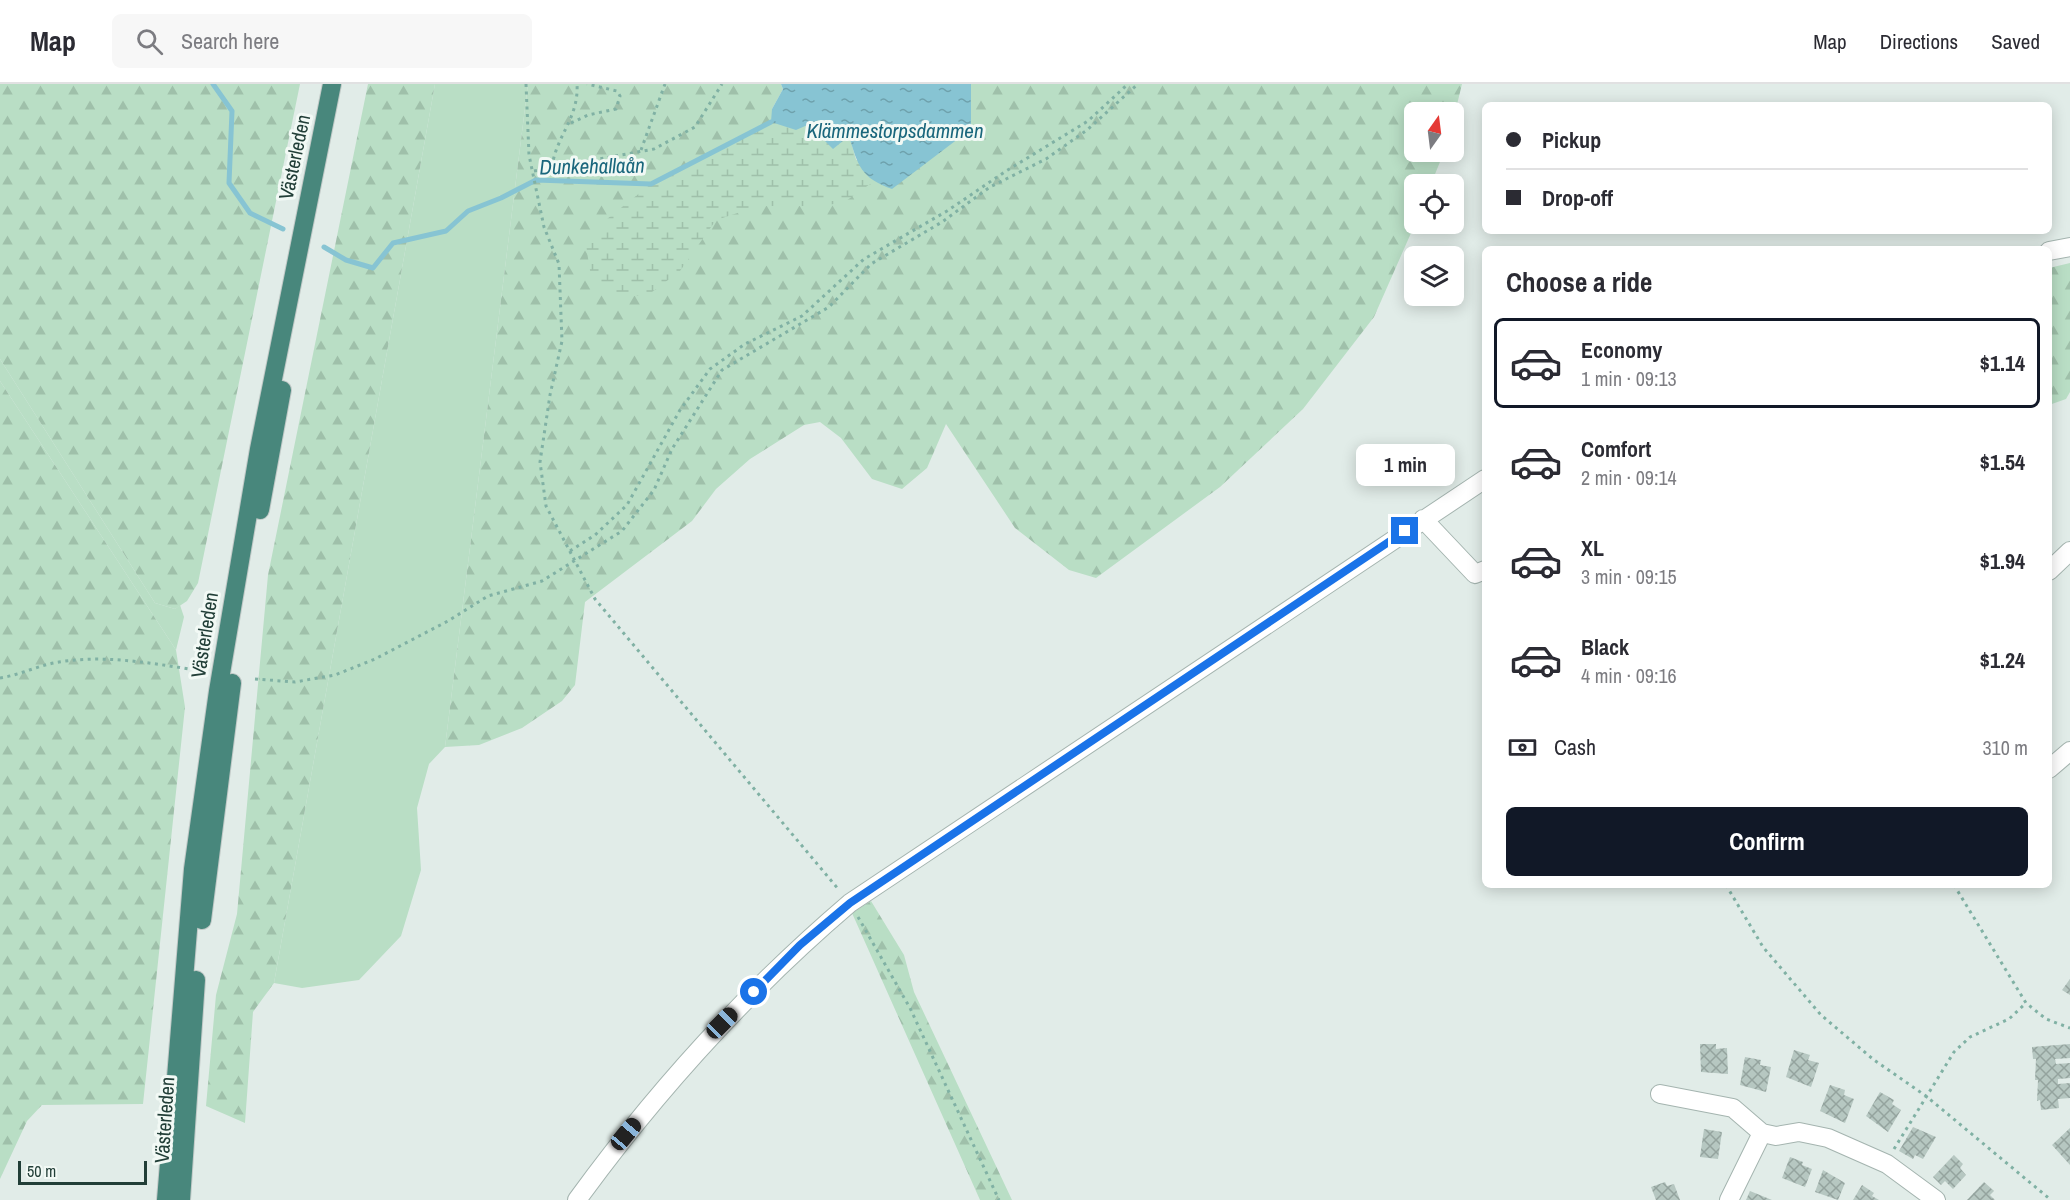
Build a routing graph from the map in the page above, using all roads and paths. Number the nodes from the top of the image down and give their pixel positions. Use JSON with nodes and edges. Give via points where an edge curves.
{"nodes":[{"id":1,"x":332,"y":84,"type":"edge"},
{"id":2,"x":343,"y":84,"type":"edge"},
{"id":3,"x":526,"y":84,"type":"edge"},
{"id":4,"x":577,"y":84,"type":"edge"},
{"id":5,"x":587,"y":84,"type":"edge"},
{"id":6,"x":665,"y":84,"type":"edge"},
{"id":7,"x":722,"y":84,"type":"edge"},
{"id":8,"x":1128,"y":84,"type":"edge"},
{"id":9,"x":1138,"y":84,"type":"edge"},
{"id":10,"x":571,"y":123,"type":"junction"},
{"id":11,"x":641,"y":151,"type":"junction"},
{"id":12,"x":552,"y":167,"type":"junction"},
{"id":13,"x":533,"y":171,"type":"junction"},
{"id":14,"x":2070,"y":247,"type":"edge"},
{"id":15,"x":2052,"y":250,"type":"edge"},
{"id":16,"x":1482,"y":481,"type":"edge"},
{"id":17,"x":1423,"y":519,"type":"junction"},
{"id":18,"x":570,"y":550,"type":"junction"},
{"id":19,"x":2070,"y":551,"type":"edge"},
{"id":20,"x":574,"y":562,"type":"junction"},
{"id":21,"x":2052,"y":568,"type":"edge"},
{"id":22,"x":1482,"y":571,"type":"edge"},
{"id":23,"x":189,"y":669,"type":"dead end"},
{"id":24,"x":0,"y":678,"type":"edge"},
{"id":25,"x":255,"y":679,"type":"dead end"},
{"id":26,"x":2070,"y":751,"type":"edge"},
{"id":27,"x":2052,"y":766,"type":"edge"},
{"id":28,"x":1728,"y":888,"type":"edge"},
{"id":29,"x":1956,"y":888,"type":"edge"},
{"id":30,"x":850,"y":903,"type":"junction"},
{"id":31,"x":2026,"y":1003,"type":"junction"},
{"id":32,"x":2070,"y":1028,"type":"edge"},
{"id":33,"x":1660,"y":1095,"type":"dead end"},
{"id":34,"x":1926,"y":1096,"type":"junction"},
{"id":35,"x":1762,"y":1133,"type":"junction"},
{"id":36,"x":1886,"y":1164,"type":"junction"},
{"id":37,"x":166,"y":1200,"type":"edge"},
{"id":38,"x":180,"y":1200,"type":"edge"},
{"id":39,"x":577,"y":1200,"type":"edge"},
{"id":40,"x":999,"y":1200,"type":"edge"},
{"id":41,"x":1729,"y":1200,"type":"edge"},
{"id":42,"x":1936,"y":1200,"type":"edge"},
{"id":43,"x":2051,"y":1200,"type":"edge"}],
"edges":[{"from":1,"to":37,"type":"highway","name":"Västerleden","via":[[258,449],[216,703],[193,869]]},
{"from":2,"to":38,"type":"highway","name":"Västerleden","via":[[295,319],[231,692],[206,872]]},
{"from":3,"to":13,"type":"path"},
{"from":4,"to":10,"type":"path"},
{"from":5,"to":10,"type":"path","via":[[617,91],[619,103],[616,109]]},
{"from":6,"to":11,"type":"path"},
{"from":7,"to":11,"type":"path","via":[[695,127],[654,149]]},
{"from":8,"to":18,"type":"path","via":[[1088,121],[864,259],[802,316],[745,344],[710,369],[680,410],[627,505],[595,535]]},
{"from":9,"to":20,"type":"path","via":[[1087,130],[1046,159],[990,187],[942,222],[871,264],[829,307],[722,370],[672,449],[654,490],[629,523]]},
{"from":10,"to":12,"type":"path","via":[[558,142]]},
{"from":11,"to":12,"type":"path"},
{"from":12,"to":13,"type":"path"},
{"from":13,"to":18,"type":"path","via":[[544,227],[559,264],[562,341],[540,462],[546,506]]},
{"from":14,"to":15,"type":"street"},
{"from":16,"to":17,"type":"street"},
{"from":17,"to":22,"type":"street","via":[[1475,574]]},
{"from":17,"to":30,"type":"street"},
{"from":18,"to":20,"type":"path"},
{"from":19,"to":21,"type":"street"},
{"from":20,"to":25,"type":"path","via":[[542,581],[488,596],[448,621],[335,675],[295,682]]},
{"from":20,"to":30,"type":"path","via":[[595,599]]},
{"from":23,"to":24,"type":"path","via":[[117,658],[89,658],[55,662]]},
{"from":26,"to":27,"type":"street"},
{"from":28,"to":34,"type":"path","via":[[1763,947],[1821,1015],[1874,1060]]},
{"from":29,"to":31,"type":"path"},
{"from":30,"to":39,"type":"street","via":[[800,945],[707,1038],[626,1134]]},
{"from":30,"to":40,"type":"path","via":[[910,1008]]},
{"from":31,"to":32,"type":"path","via":[[2046,1019]]},
{"from":31,"to":34,"type":"path","via":[[2008,1019],[1970,1037],[1954,1052]]},
{"from":33,"to":35,"type":"street","via":[[1733,1108]]},
{"from":34,"to":36,"type":"path"},
{"from":34,"to":43,"type":"path"},
{"from":35,"to":36,"type":"street","via":[[1811,1133]]},
{"from":35,"to":41,"type":"street"},
{"from":36,"to":42,"type":"street"}]}
